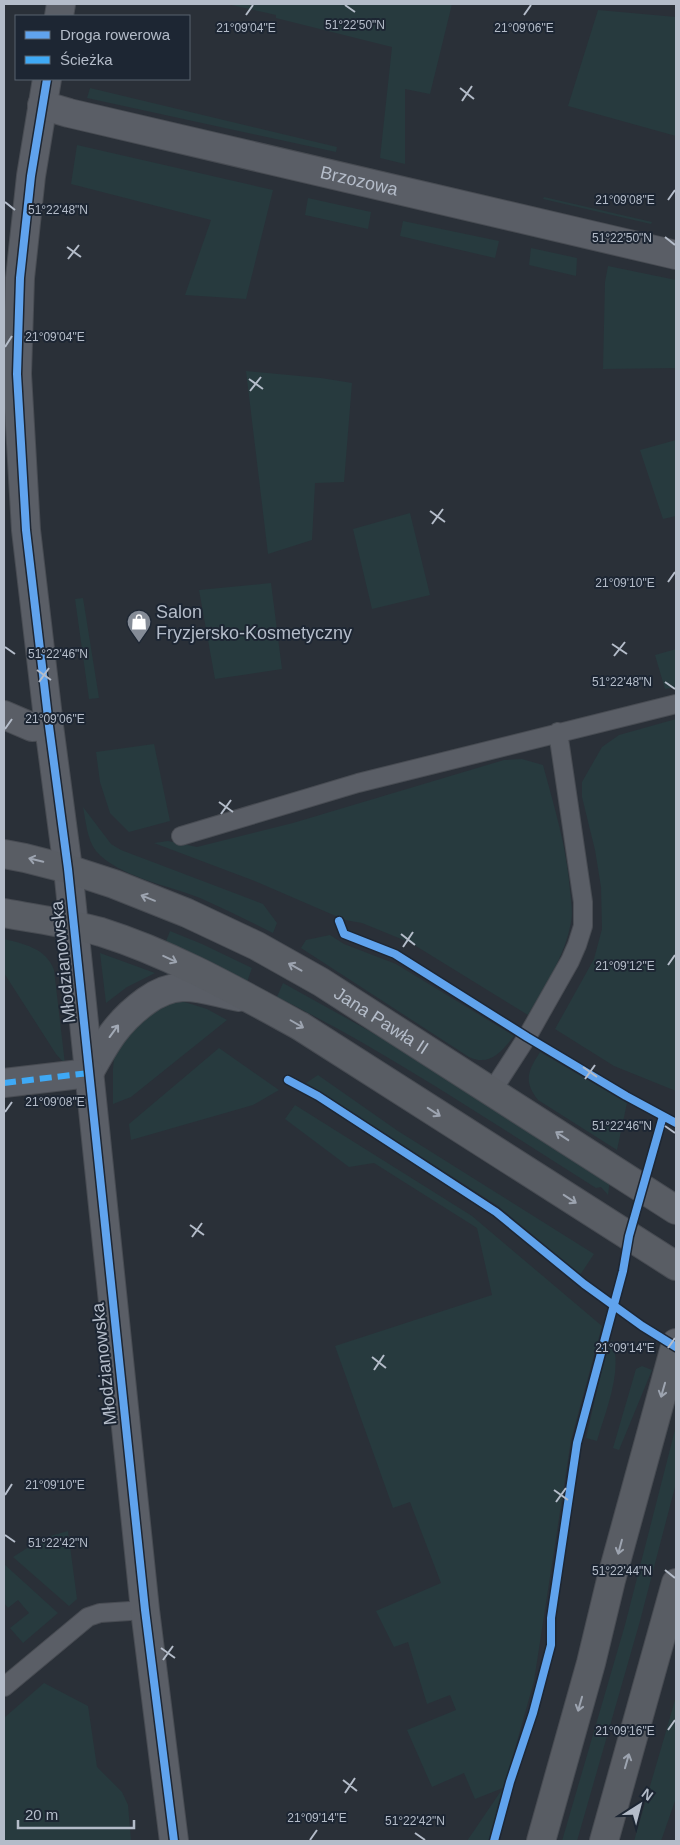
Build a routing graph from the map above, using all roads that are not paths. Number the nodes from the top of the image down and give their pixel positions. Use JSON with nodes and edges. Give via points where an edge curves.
{"nodes":[{"id":1,"x":45,"y":92,"type":"edge"},
{"id":2,"x":676,"y":256,"type":"edge"},
{"id":3,"x":676,"y":704,"type":"edge"},
{"id":4,"x":4,"y":715,"type":"edge"},
{"id":5,"x":49,"y":726,"type":"junction"},
{"id":6,"x":558,"y":732,"type":"junction"},
{"id":7,"x":181,"y":836,"type":"dead end"},
{"id":8,"x":4,"y":854,"type":"edge"},
{"id":9,"x":68,"y":869,"type":"junction"},
{"id":10,"x":4,"y":913,"type":"edge"},
{"id":11,"x":74,"y":926,"type":"junction"},
{"id":12,"x":254,"y":1000,"type":"junction"},
{"id":13,"x":89,"y":1073,"type":"junction"},
{"id":14,"x":4,"y":1082,"type":"edge"},
{"id":15,"x":492,"y":1091,"type":"junction"},
{"id":16,"x":622,"y":1174,"type":"junction"},
{"id":17,"x":676,"y":1184,"type":"edge"},
{"id":18,"x":676,"y":1210,"type":"edge"},
{"id":19,"x":676,"y":1266,"type":"edge"},
{"id":20,"x":676,"y":1343,"type":"edge"},
{"id":21,"x":676,"y":1583,"type":"edge"},
{"id":22,"x":145,"y":1610,"type":"junction"},
{"id":23,"x":5,"y":1684,"type":"edge"},
{"id":24,"x":174,"y":1841,"type":"edge"},
{"id":25,"x":541,"y":1841,"type":"edge"},
{"id":26,"x":604,"y":1841,"type":"edge"}],
"edges":[{"from":1,"to":2,"type":"street","name":"Brzozowa","via":[[78,116]]},
{"from":1,"to":5,"type":"street","name":"Młodzianowska","via":[[31,176],[20,278],[17,374],[26,530]]},
{"from":3,"to":6,"type":"lane"},
{"from":4,"to":5,"type":"street","via":[[32,727]]},
{"from":5,"to":9,"type":"street","name":"Młodzianowska"},
{"from":6,"to":7,"type":"lane","via":[[358,783]]},
{"from":6,"to":15,"type":"lane","via":[[584,902],[583,926],[560,980]]},
{"from":9,"to":8,"type":"street","name":"Jana Pawła II","one_way":true},
{"from":9,"to":11,"type":"street","name":"Młodzianowska"},
{"from":15,"to":9,"type":"street","name":"Jana Pawła II","one_way":true,"via":[[321,982],[257,946],[187,913]]},
{"from":10,"to":11,"type":"street"},
{"from":11,"to":12,"type":"street","one_way":true,"via":[[101,932],[159,954]]},
{"from":11,"to":13,"type":"street","name":"Młodzianowska"},
{"from":13,"to":12,"type":"street","one_way":true,"via":[[118,1026],[148,1000],[169,988],[192,988]]},
{"from":12,"to":19,"type":"street","one_way":true},
{"from":13,"to":14,"type":"street"},
{"from":13,"to":22,"type":"street","name":"Młodzianowska"},
{"from":16,"to":15,"type":"street","name":"Jana Pawła II","one_way":true},
{"from":16,"to":17,"type":"street","via":[[663,1185]]},
{"from":16,"to":18,"type":"street","name":"Jana Pawła II"},
{"from":20,"to":25,"type":"street","one_way":true},
{"from":26,"to":21,"type":"street","one_way":true},
{"from":22,"to":23,"type":"lane","via":[[100,1613],[88,1617]]},
{"from":22,"to":24,"type":"street","name":"Młodzianowska"}]}
